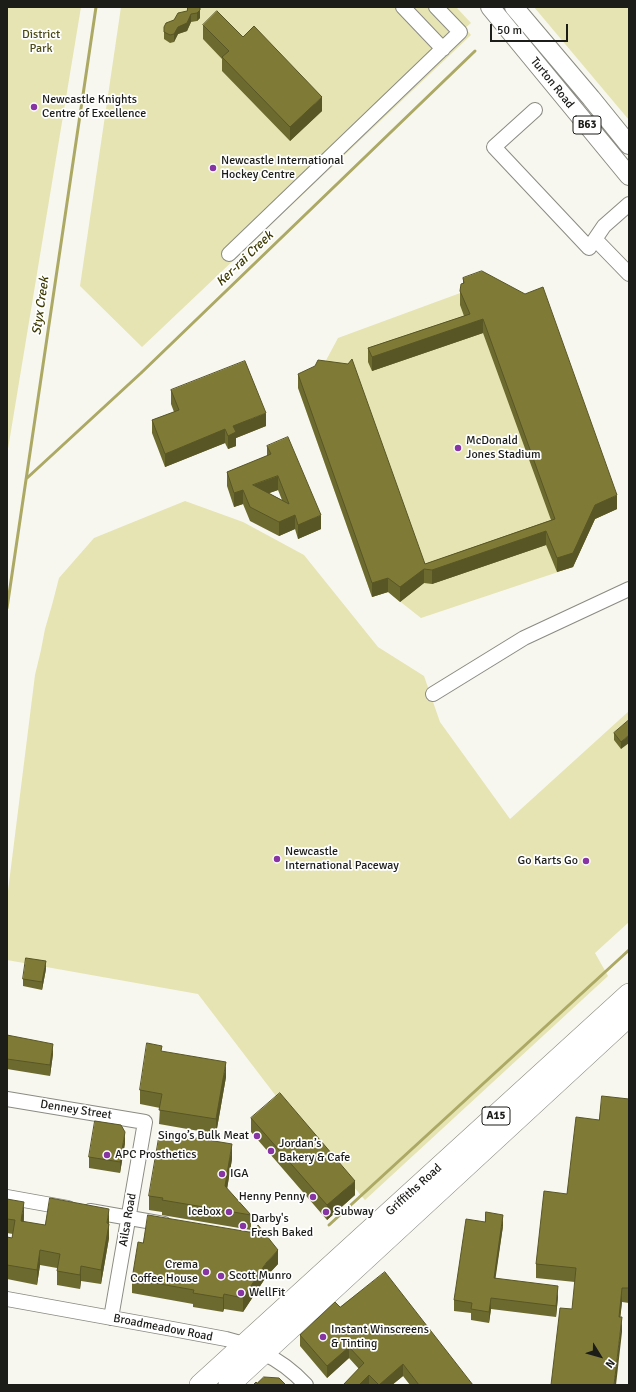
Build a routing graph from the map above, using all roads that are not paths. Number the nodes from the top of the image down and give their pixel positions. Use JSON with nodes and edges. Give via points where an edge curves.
{"nodes":[{"id":1,"x":403,"y":7,"type":"edge"},
{"id":2,"x":436,"y":7,"type":"edge"},
{"id":3,"x":490,"y":7,"type":"edge"},
{"id":4,"x":514,"y":7,"type":"edge"},
{"id":5,"x":443,"y":49,"type":"junction"},
{"id":6,"x":535,"y":110,"type":"dead end"},
{"id":7,"x":629,"y":145,"type":"edge"},
{"id":8,"x":629,"y":176,"type":"edge"},
{"id":9,"x":629,"y":204,"type":"edge"},
{"id":10,"x":595,"y":239,"type":"junction"},
{"id":11,"x":229,"y":254,"type":"dead end"},
{"id":12,"x":629,"y":274,"type":"edge"},
{"id":13,"x":629,"y":589,"type":"edge"},
{"id":14,"x":433,"y":694,"type":"dead end"},
{"id":15,"x":626,"y":1008,"type":"edge"},
{"id":16,"x":7,"y":1099,"type":"edge"},
{"id":17,"x":145,"y":1122,"type":"joint"},
{"id":18,"x":7,"y":1198,"type":"edge"},
{"id":19,"x":128,"y":1218,"type":"junction"},
{"id":20,"x":180,"y":1227,"type":"edge"},
{"id":21,"x":7,"y":1299,"type":"edge"},
{"id":22,"x":110,"y":1318,"type":"junction"},
{"id":23,"x":244,"y":1344,"type":"junction"},
{"id":24,"x":263,"y":1353,"type":"junction"},
{"id":25,"x":200,"y":1385,"type":"edge"},
{"id":26,"x":229,"y":1385,"type":"edge"},
{"id":27,"x":306,"y":1385,"type":"edge"}],
"edges":[{"from":1,"to":5,"type":"street"},
{"from":2,"to":5,"type":"street","via":[[460,32]]},
{"from":3,"to":8,"type":"main road","name":"Turton Road","number":"B63"},
{"from":4,"to":7,"type":"main road","name":"Turton Road","number":"B63"},
{"from":5,"to":11,"type":"street"},
{"from":6,"to":10,"type":"street","via":[[494,147],[589,248]]},
{"from":9,"to":10,"type":"street","via":[[604,226]]},
{"from":10,"to":12,"type":"street"},
{"from":13,"to":14,"type":"street","via":[[524,638]]},
{"from":15,"to":23,"type":"highway","name":"Griffiths Road","number":"A15"},
{"from":15,"to":24,"type":"highway","name":"Griffiths Road","number":"A15"},
{"from":16,"to":17,"type":"street","name":"Denney Street"},
{"from":17,"to":19,"type":"street","name":"Ailsa Road"},
{"from":18,"to":19,"type":"street"},
{"from":19,"to":20,"type":"street"},
{"from":19,"to":22,"type":"street","name":"Ailsa Road"},
{"from":21,"to":22,"type":"street","name":"Broadmeadow Road"},
{"from":22,"to":23,"type":"street","name":"Broadmeadow Road"},
{"from":23,"to":24,"type":"highway","name":"Broadmeadow Road"},
{"from":23,"to":25,"type":"highway","name":"Griffiths Road","number":"A15"},
{"from":24,"to":26,"type":"highway","name":"Griffiths Road","number":"A15"},
{"from":24,"to":27,"type":"street","name":"Broadmeadow Road","via":[[280,1361]]}]}
